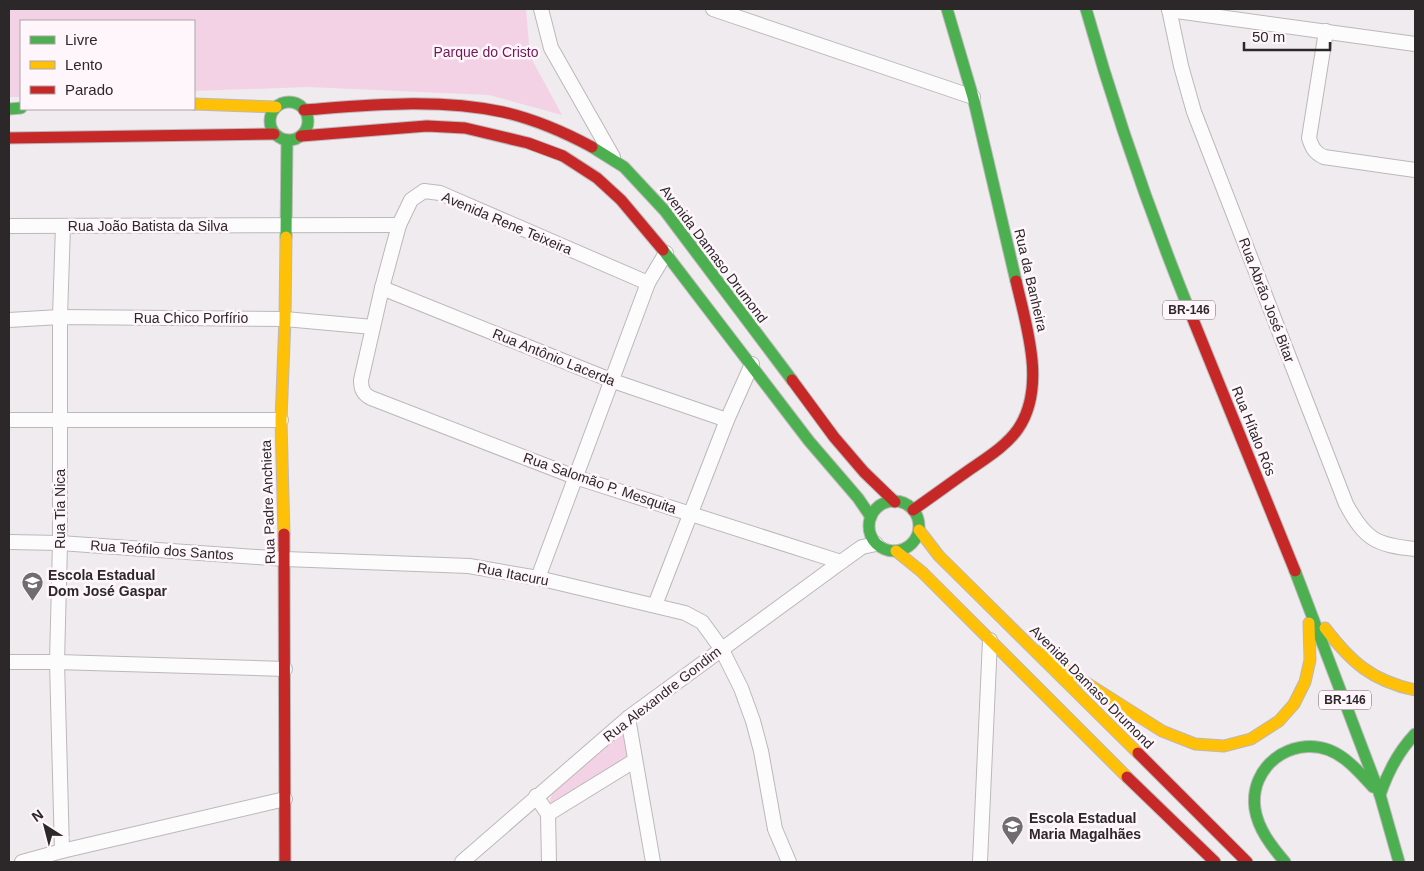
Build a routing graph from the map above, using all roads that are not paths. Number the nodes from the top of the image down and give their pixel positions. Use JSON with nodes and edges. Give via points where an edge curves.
{"nodes":[{"id":1,"x":541,"y":9,"type":"edge"},
{"id":2,"x":713,"y":9,"type":"edge"},
{"id":3,"x":947,"y":9,"type":"edge"},
{"id":4,"x":1086,"y":9,"type":"edge"},
{"id":5,"x":1169,"y":9,"type":"edge"},
{"id":6,"x":1326,"y":31,"type":"junction"},
{"id":7,"x":1415,"y":44,"type":"edge"},
{"id":8,"x":973,"y":97,"type":"junction"},
{"id":9,"x":195,"y":104,"type":"edge"},
{"id":10,"x":276,"y":107,"type":"junction"},
{"id":11,"x":304,"y":110,"type":"junction"},
{"id":12,"x":274,"y":134,"type":"junction"},
{"id":13,"x":301,"y":136,"type":"junction"},
{"id":14,"x":9,"y":138,"type":"edge"},
{"id":15,"x":287,"y":140,"type":"junction"},
{"id":16,"x":616,"y":162,"type":"junction"},
{"id":17,"x":1415,"y":170,"type":"edge"},
{"id":18,"x":287,"y":225,"type":"junction"},
{"id":19,"x":399,"y":225,"type":"junction"},
{"id":20,"x":9,"y":226,"type":"edge"},
{"id":21,"x":63,"y":226,"type":"junction"},
{"id":22,"x":666,"y":253,"type":"junction"},
{"id":23,"x":648,"y":283,"type":"junction"},
{"id":24,"x":382,"y":288,"type":"junction"},
{"id":25,"x":60,"y":317,"type":"junction"},
{"id":26,"x":286,"y":319,"type":"junction"},
{"id":27,"x":9,"y":320,"type":"edge"},
{"id":28,"x":373,"y":327,"type":"junction"},
{"id":29,"x":752,"y":364,"type":"junction"},
{"id":30,"x":613,"y":381,"type":"junction"},
{"id":31,"x":363,"y":392,"type":"joint"},
{"id":32,"x":9,"y":420,"type":"edge"},
{"id":33,"x":60,"y":420,"type":"junction"},
{"id":34,"x":280,"y":420,"type":"junction"},
{"id":35,"x":727,"y":420,"type":"junction"},
{"id":36,"x":575,"y":477,"type":"junction"},
{"id":37,"x":895,"y":502,"type":"junction"},
{"id":38,"x":913,"y":510,"type":"junction"},
{"id":39,"x":691,"y":514,"type":"junction"},
{"id":40,"x":871,"y":517,"type":"junction"},
{"id":41,"x":919,"y":530,"type":"junction"},
{"id":42,"x":9,"y":542,"type":"edge"},
{"id":43,"x":60,"y":543,"type":"junction"},
{"id":44,"x":876,"y":544,"type":"junction"},
{"id":45,"x":1415,"y":549,"type":"edge"},
{"id":46,"x":896,"y":551,"type":"junction"},
{"id":47,"x":285,"y":559,"type":"junction"},
{"id":48,"x":841,"y":562,"type":"junction"},
{"id":49,"x":538,"y":578,"type":"junction"},
{"id":50,"x":655,"y":605,"type":"junction"},
{"id":51,"x":1309,"y":605,"type":"junction"},
{"id":52,"x":990,"y":640,"type":"junction"},
{"id":53,"x":721,"y":648,"type":"junction"},
{"id":54,"x":1036,"y":651,"type":"junction"},
{"id":55,"x":9,"y":662,"type":"edge"},
{"id":56,"x":58,"y":662,"type":"junction"},
{"id":57,"x":285,"y":669,"type":"junction"},
{"id":58,"x":1415,"y":690,"type":"edge"},
{"id":59,"x":628,"y":718,"type":"junction"},
{"id":60,"x":1415,"y":734,"type":"edge"},
{"id":61,"x":634,"y":761,"type":"junction"},
{"id":62,"x":1380,"y":795,"type":"junction"},
{"id":63,"x":536,"y":796,"type":"junction"},
{"id":64,"x":284,"y":799,"type":"junction"},
{"id":65,"x":548,"y":814,"type":"junction"},
{"id":66,"x":62,"y":851,"type":"junction"},
{"id":67,"x":22,"y":862,"type":"edge"},
{"id":68,"x":285,"y":862,"type":"edge"},
{"id":69,"x":462,"y":862,"type":"edge"},
{"id":70,"x":549,"y":862,"type":"edge"},
{"id":71,"x":653,"y":862,"type":"edge"},
{"id":72,"x":789,"y":862,"type":"edge"},
{"id":73,"x":980,"y":862,"type":"edge"},
{"id":74,"x":1215,"y":862,"type":"edge"},
{"id":75,"x":1247,"y":862,"type":"edge"},
{"id":76,"x":1285,"y":862,"type":"edge"},
{"id":77,"x":1399,"y":862,"type":"edge"}],
"edges":[{"from":1,"to":16,"type":"street","via":[[551,48]]},
{"from":2,"to":8,"type":"street"},
{"from":3,"to":8,"type":"main road","name":"Rua da Banheira"},
{"from":4,"to":51,"type":"main road","name":"Rua Hítalo Rós","number":"BR-146","via":[[1106,84],[1152,214]]},
{"from":5,"to":6,"type":"street"},
{"from":5,"to":45,"type":"street","name":"Rua Abrão José Bitar","via":[[1194,112],[1346,504],[1360,527],[1373,540]]},
{"from":6,"to":7,"type":"street"},
{"from":6,"to":17,"type":"street","via":[[1311,146],[1324,157]]},
{"from":8,"to":38,"type":"main road","name":"Rua da Banheira","via":[[1030,340],[1033,378],[1029,405],[1019,428],[1006,442]]},
{"from":9,"to":10,"type":"main road"},
{"from":10,"to":11,"type":"main road","via":[[290,102]]},
{"from":10,"to":12,"type":"main road","via":[[270,117]]},
{"from":11,"to":13,"type":"main road","via":[[307,126]]},
{"from":11,"to":16,"type":"main road","name":"Avenida Damaso Drumond","via":[[380,104],[451,105],[493,110],[532,120],[578,140]]},
{"from":12,"to":14,"type":"main road"},
{"from":12,"to":15,"type":"main road"},
{"from":13,"to":15,"type":"main road"},
{"from":13,"to":22,"type":"main road","via":[[427,126],[465,128],[528,143],[563,156],[597,178],[621,200]]},
{"from":15,"to":18,"type":"main road","name":"Rua Padre Anchieta"},
{"from":16,"to":37,"type":"main road","name":"Avenida Damaso Drumond","via":[[665,211],[834,437]]},
{"from":18,"to":19,"type":"street"},
{"from":18,"to":21,"type":"street","name":"Rua João Batista da Silva"},
{"from":18,"to":26,"type":"main road","name":"Rua Padre Anchieta"},
{"from":19,"to":23,"type":"street","name":"Avenida Rene Teixeira","via":[[411,200],[424,191],[440,193]]},
{"from":19,"to":24,"type":"street","name":"Avenida Rene Teixeira"},
{"from":20,"to":21,"type":"street","name":"Rua João Batista da Silva"},
{"from":21,"to":25,"type":"street","name":"Rua Tia Nica"},
{"from":22,"to":23,"type":"street"},
{"from":22,"to":29,"type":"main road"},
{"from":23,"to":30,"type":"street"},
{"from":24,"to":28,"type":"street","name":"Avenida Rene Teixeira"},
{"from":24,"to":30,"type":"street","name":"Rua Antônio Lacerda"},
{"from":25,"to":26,"type":"street","name":"Rua Chico Porfírio"},
{"from":25,"to":27,"type":"street","name":"Rua Chico Porfírio"},
{"from":25,"to":33,"type":"street","name":"Rua Tia Nica"},
{"from":26,"to":28,"type":"street","name":"Rua Chico Porfírio"},
{"from":26,"to":34,"type":"main road","name":"Rua Padre Anchieta"},
{"from":28,"to":31,"type":"street","name":"Avenida Rene Teixeira","via":[[361,380]]},
{"from":29,"to":35,"type":"street"},
{"from":29,"to":40,"type":"main road"},
{"from":30,"to":35,"type":"street","name":"Rua Antônio Lacerda"},
{"from":30,"to":36,"type":"street"},
{"from":31,"to":36,"type":"street","name":"Rua Salomão P. Mesquita","via":[[371,398]]},
{"from":32,"to":33,"type":"street"},
{"from":33,"to":34,"type":"street"},
{"from":33,"to":43,"type":"street","name":"Rua Tia Nica"},
{"from":34,"to":47,"type":"main road","name":"Rua Padre Anchieta"},
{"from":35,"to":39,"type":"street"},
{"from":36,"to":39,"type":"street","name":"Rua Salomão P. Mesquita"},
{"from":36,"to":49,"type":"street"},
{"from":37,"to":38,"type":"main road"},
{"from":37,"to":40,"type":"main road","via":[[883,504]]},
{"from":38,"to":41,"type":"main road"},
{"from":39,"to":48,"type":"street","name":"Rua Salomão P. Mesquita"},
{"from":39,"to":50,"type":"street"},
{"from":40,"to":44,"type":"main road","via":[[870,531]]},
{"from":41,"to":46,"type":"main road","via":[[908,547]]},
{"from":41,"to":54,"type":"main road","name":"Avenida Damaso Drumond","via":[[939,556]]},
{"from":42,"to":43,"type":"street","name":"Rua Teófilo dos Santos"},
{"from":43,"to":47,"type":"street","name":"Rua Teófilo dos Santos"},
{"from":43,"to":56,"type":"street","name":"Rua Tia Nica"},
{"from":44,"to":46,"type":"main road"},
{"from":44,"to":48,"type":"street","name":"Rua Alexandre Gondim","via":[[862,547]]},
{"from":46,"to":52,"type":"main road","via":[[922,572]]},
{"from":47,"to":49,"type":"street","name":"Rua Itacuru","via":[[468,566]]},
{"from":47,"to":57,"type":"main road","name":"Rua Padre Anchieta"},
{"from":48,"to":53,"type":"street","name":"Rua Alexandre Gondim"},
{"from":49,"to":50,"type":"street","name":"Rua Itacuru"},
{"from":50,"to":53,"type":"street","name":"Rua Itacuru","via":[[685,613],[702,622]]},
{"from":51,"to":54,"type":"main road","via":[[1310,660],[1294,704],[1279,721],[1251,739],[1224,746],[1195,744],[1162,731]]},
{"from":51,"to":58,"type":"main road","via":[[1356,665],[1374,678]]},
{"from":51,"to":62,"type":"main road","name":"Rua Hítalo Rós","number":"BR-146"},
{"from":52,"to":73,"type":"street"},
{"from":52,"to":74,"type":"main road"},
{"from":53,"to":59,"type":"street","name":"Rua Alexandre Gondim"},
{"from":53,"to":72,"type":"street","name":"Rua Itacuru","via":[[753,722],[775,829]]},
{"from":54,"to":75,"type":"main road","name":"Avenida Damaso Drumond"},
{"from":55,"to":56,"type":"street"},
{"from":56,"to":57,"type":"street"},
{"from":56,"to":66,"type":"street","name":"Rua Tia Nica"},
{"from":57,"to":64,"type":"main road","name":"Rua Padre Anchieta"},
{"from":59,"to":61,"type":"street"},
{"from":59,"to":63,"type":"street","name":"Rua Alexandre Gondim"},
{"from":60,"to":62,"type":"main road","via":[[1390,766]]},
{"from":61,"to":65,"type":"street"},
{"from":61,"to":71,"type":"street"},
{"from":62,"to":76,"type":"main road","via":[[1348,762],[1328,750],[1309,747],[1286,750],[1269,761],[1259,775],[1254,793],[1255,810],[1264,832]]},
{"from":62,"to":77,"type":"main road","name":"Rua Hítalo Rós","number":"BR-146"},
{"from":63,"to":65,"type":"street"},
{"from":63,"to":69,"type":"street","name":"Rua Alexandre Gondim"},
{"from":64,"to":66,"type":"street"},
{"from":64,"to":68,"type":"main road","name":"Rua Padre Anchieta"},
{"from":65,"to":70,"type":"street"},
{"from":66,"to":67,"type":"street"}]}
